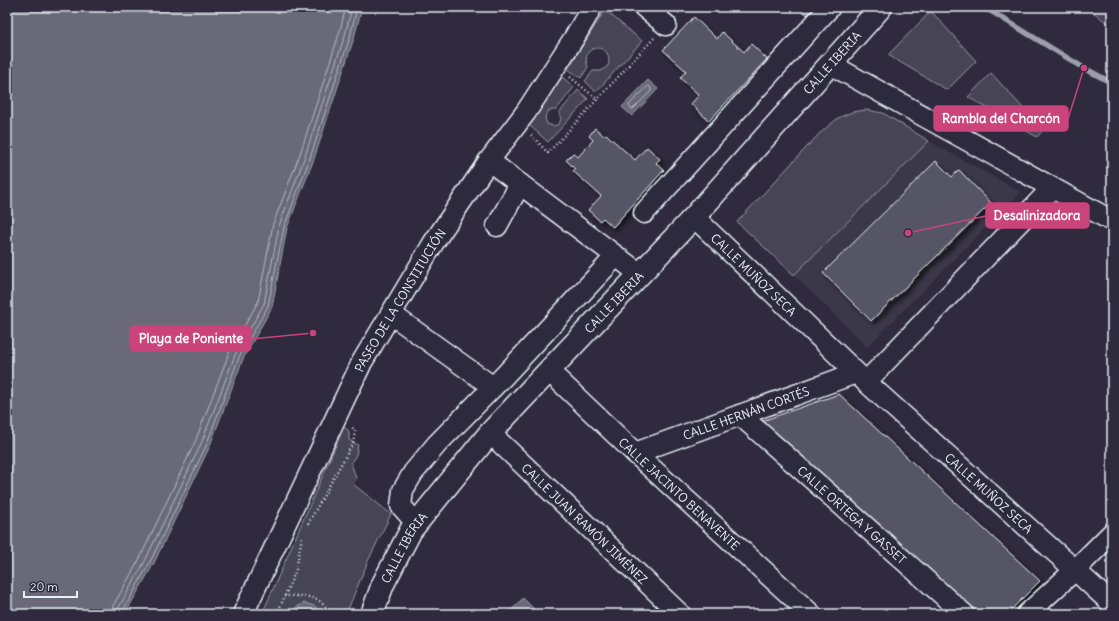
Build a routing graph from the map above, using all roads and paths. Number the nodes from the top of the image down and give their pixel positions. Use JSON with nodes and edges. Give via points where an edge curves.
{"nodes":[{"id":1,"x":592,"y":7,"type":"edge"},
{"id":2,"x":644,"y":7,"type":"edge"},
{"id":3,"x":683,"y":7,"type":"edge"},
{"id":4,"x":830,"y":7,"type":"edge"},
{"id":5,"x":881,"y":7,"type":"edge"},
{"id":6,"x":666,"y":25,"type":"junction"},
{"id":7,"x":830,"y":64,"type":"junction"},
{"id":8,"x":556,"y":66,"type":"junction"},
{"id":9,"x":598,"y":100,"type":"junction"},
{"id":10,"x":518,"y":122,"type":"junction"},
{"id":11,"x":488,"y":162,"type":"junction"},
{"id":12,"x":520,"y":184,"type":"junction"},
{"id":13,"x":1052,"y":188,"type":"junction"},
{"id":14,"x":644,"y":213,"type":"dead end"},
{"id":15,"x":694,"y":217,"type":"junction"},
{"id":16,"x":1112,"y":221,"type":"edge"},
{"id":17,"x":497,"y":226,"type":"dead end"},
{"id":18,"x":616,"y":256,"type":"junction"},
{"id":19,"x":640,"y":274,"type":"junction"},
{"id":20,"x":391,"y":314,"type":"junction"},
{"id":21,"x":549,"y":371,"type":"junction"},
{"id":22,"x":861,"y":378,"type":"junction"},
{"id":23,"x":493,"y":387,"type":"junction"},
{"id":24,"x":740,"y":415,"type":"junction"},
{"id":25,"x":490,"y":433,"type":"junction"},
{"id":26,"x":353,"y":442,"type":"dead end"},
{"id":27,"x":635,"y":453,"type":"junction"},
{"id":28,"x":416,"y":523,"type":"junction"},
{"id":29,"x":305,"y":529,"type":"dead end"},
{"id":30,"x":1112,"y":533,"type":"edge"},
{"id":31,"x":302,"y":536,"type":"dead end"},
{"id":32,"x":1075,"y":570,"type":"junction"},
{"id":33,"x":284,"y":596,"type":"junction"},
{"id":34,"x":1112,"y":604,"type":"edge"},
{"id":35,"x":243,"y":614,"type":"edge"},
{"id":36,"x":277,"y":614,"type":"edge"},
{"id":37,"x":329,"y":614,"type":"edge"},
{"id":38,"x":372,"y":614,"type":"edge"},
{"id":39,"x":680,"y":614,"type":"edge"},
{"id":40,"x":812,"y":614,"type":"edge"},
{"id":41,"x":964,"y":614,"type":"edge"},
{"id":42,"x":1027,"y":614,"type":"edge"}],
"edges":[{"from":1,"to":8,"type":"street","name":"PASEO DE LA CONSTITUCIÓN"},
{"from":2,"to":6,"type":"street"},
{"from":3,"to":6,"type":"path"},
{"from":4,"to":14,"type":"street"},
{"from":5,"to":7,"type":"main road","name":"CALLE IBERIA"},
{"from":6,"to":9,"type":"path"},
{"from":7,"to":13,"type":"street"},
{"from":7,"to":15,"type":"main road","name":"CALLE IBERIA"},
{"from":8,"to":9,"type":"path"},
{"from":8,"to":10,"type":"street","name":"PASEO DE LA CONSTITUCIÓN"},
{"from":9,"to":10,"type":"path","via":[[548,153]]},
{"from":10,"to":11,"type":"street","name":"PASEO DE LA CONSTITUCIÓN"},
{"from":11,"to":12,"type":"street"},
{"from":11,"to":20,"type":"street","name":"PASEO DE LA CONSTITUCIÓN","via":[[434,242]]},
{"from":12,"to":17,"type":"street"},
{"from":12,"to":18,"type":"street"},
{"from":13,"to":16,"type":"street"},
{"from":13,"to":22,"type":"street"},
{"from":15,"to":19,"type":"main road","name":"CALLE IBERIA"},
{"from":15,"to":22,"type":"street","name":"CALLE MUÑOZ SECA"},
{"from":18,"to":19,"type":"street"},
{"from":18,"to":23,"type":"street"},
{"from":19,"to":21,"type":"main road","name":"CALLE IBERIA"},
{"from":20,"to":23,"type":"street"},
{"from":20,"to":35,"type":"street","name":"PASEO DE LA CONSTITUCIÓN","via":[[362,362]]},
{"from":21,"to":25,"type":"main road","name":"CALLE IBERIA"},
{"from":21,"to":27,"type":"street","name":"CALLE JACINTO BENAVENTE"},
{"from":22,"to":24,"type":"street","name":"CALLE HERNÁN CORTÉS"},
{"from":22,"to":32,"type":"street","name":"CALLE MUÑOZ SECA"},
{"from":23,"to":28,"type":"street","via":[[437,444],[413,473],[403,490],[400,506]]},
{"from":24,"to":27,"type":"street","name":"CALLE HERNÁN CORTÉS"},
{"from":24,"to":41,"type":"street","name":"CALLE ORTEGA Y GASSET"},
{"from":25,"to":28,"type":"main road","name":"CALLE IBERIA"},
{"from":25,"to":39,"type":"street","name":"CALLE JUAN RAMÓN JIMÉNEZ"},
{"from":26,"to":29,"type":"path"},
{"from":27,"to":40,"type":"street","name":"CALLE JACINTO BENAVENTE"},
{"from":28,"to":38,"type":"main road","name":"CALLE IBERIA","via":[[383,584]]},
{"from":30,"to":32,"type":"street"},
{"from":31,"to":33,"type":"path","via":[[296,570]]},
{"from":32,"to":34,"type":"street","name":"CALLE MUÑOZ SECA"},
{"from":32,"to":42,"type":"street"},
{"from":33,"to":36,"type":"path"},
{"from":33,"to":37,"type":"path","via":[[301,595],[315,599],[324,604]]}]}
